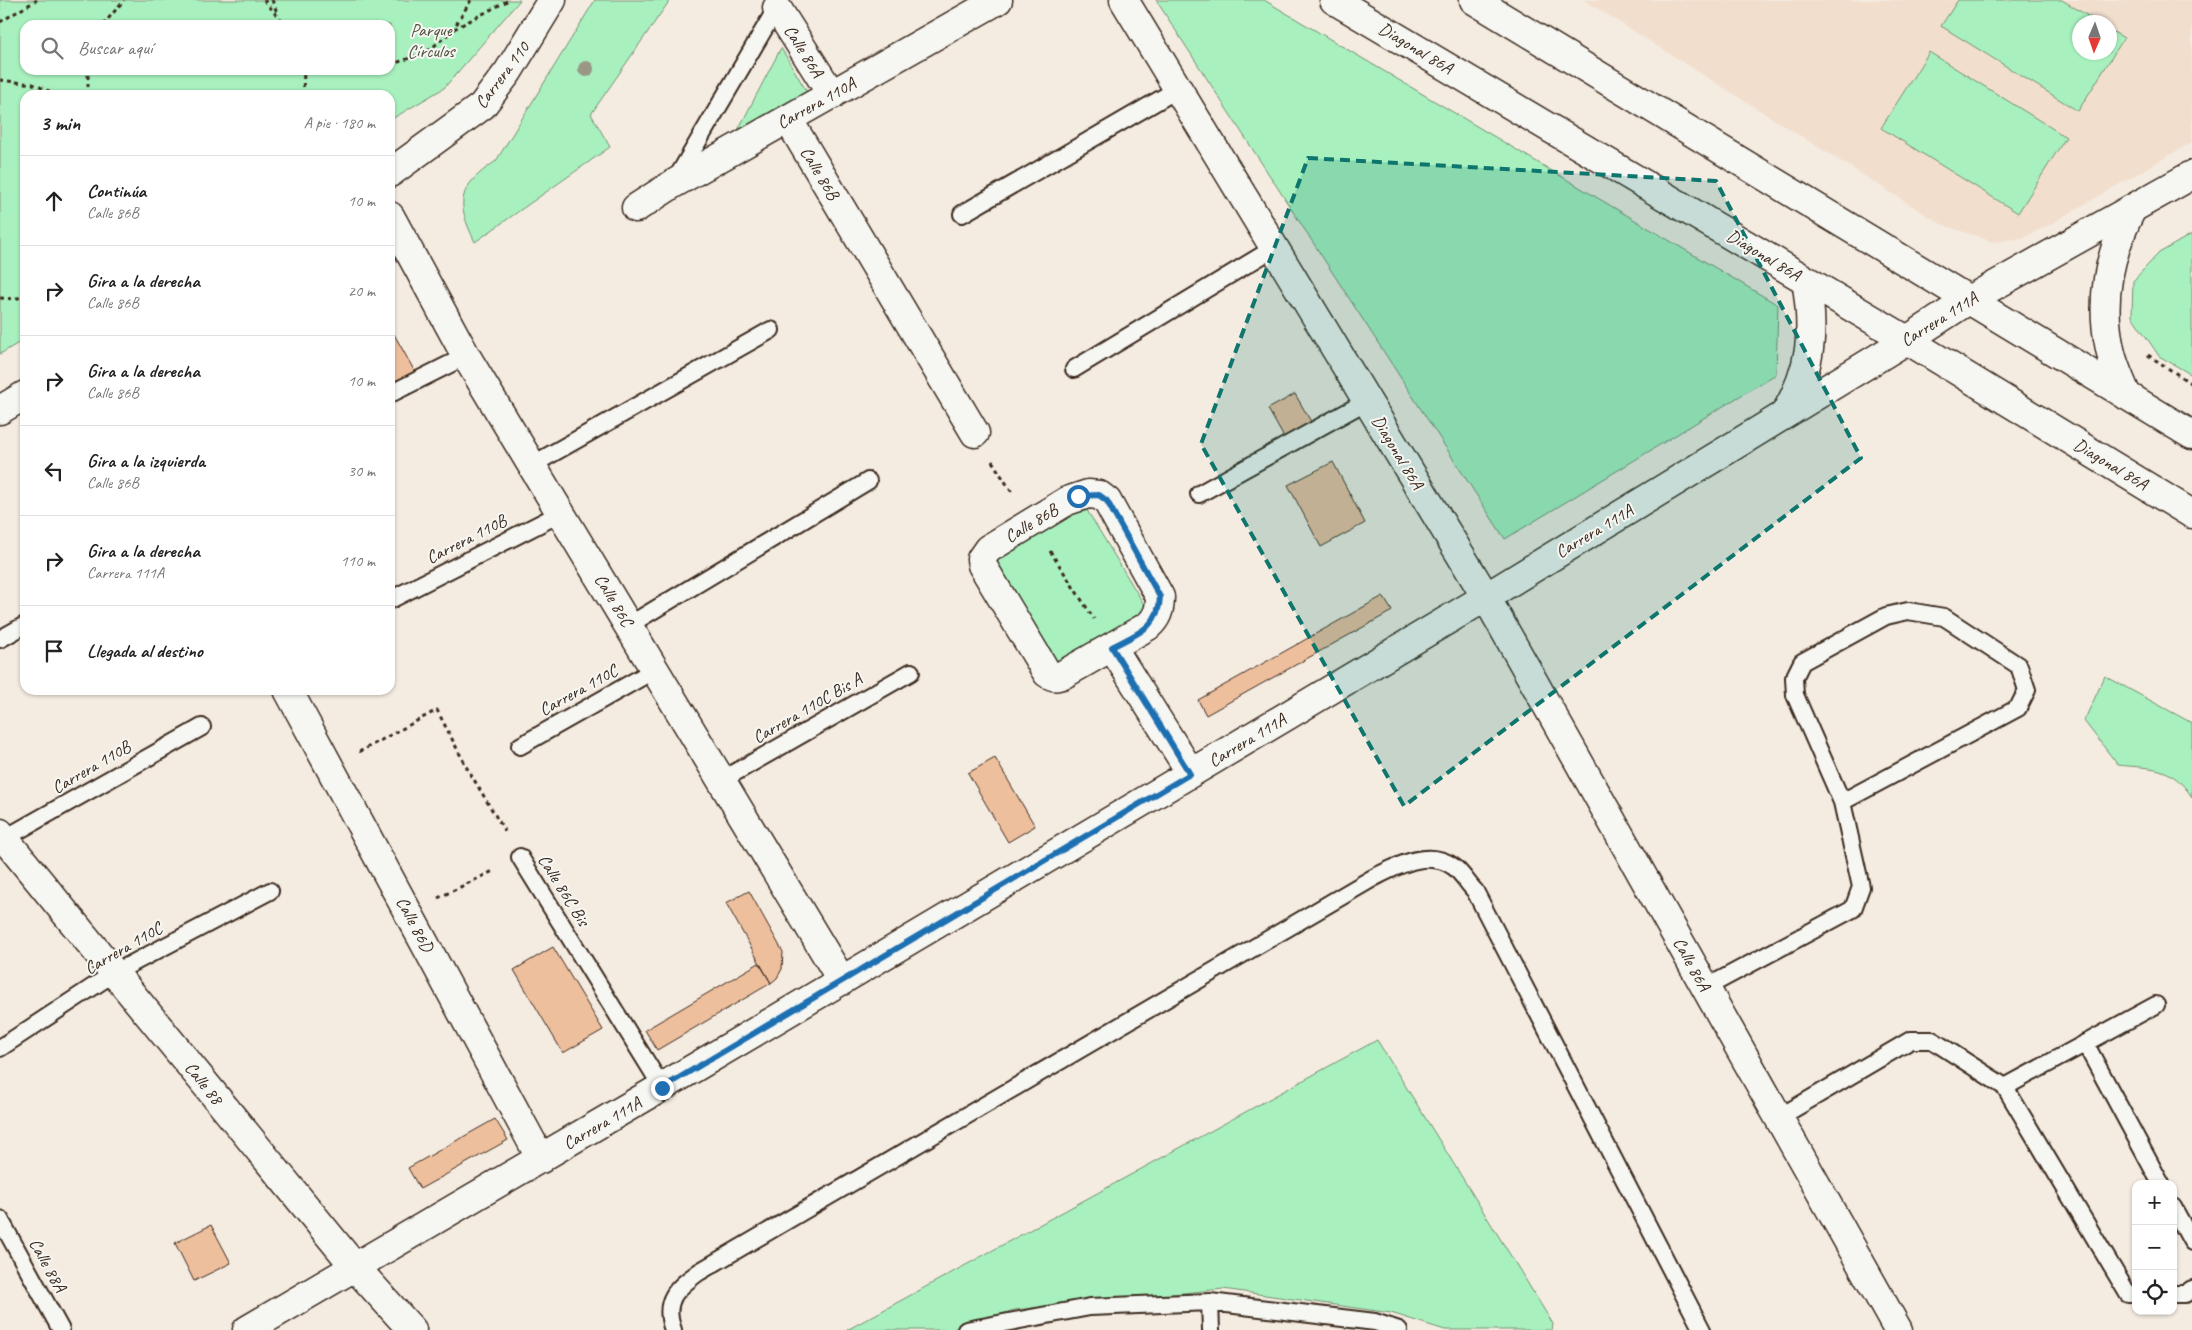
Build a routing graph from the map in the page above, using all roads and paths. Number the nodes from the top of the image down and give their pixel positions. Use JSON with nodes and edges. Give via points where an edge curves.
{"nodes":[{"id":1,"x":37,"y":0,"type":"edge"},
{"id":2,"x":124,"y":0,"type":"edge"},
{"id":3,"x":264,"y":0,"type":"edge"},
{"id":4,"x":272,"y":0,"type":"edge"},
{"id":5,"x":471,"y":0,"type":"edge"},
{"id":6,"x":509,"y":0,"type":"edge"},
{"id":7,"x":552,"y":0,"type":"edge"},
{"id":8,"x":998,"y":0,"type":"edge"},
{"id":9,"x":1124,"y":0,"type":"edge"},
{"id":10,"x":1334,"y":0,"type":"edge"},
{"id":11,"x":1474,"y":0,"type":"edge"},
{"id":12,"x":779,"y":4,"type":"edge"},
{"id":13,"x":107,"y":20,"type":"edge"},
{"id":14,"x":280,"y":20,"type":"joint"},
{"id":15,"x":0,"y":22,"type":"edge"},
{"id":16,"x":453,"y":30,"type":"junction"},
{"id":17,"x":395,"y":63,"type":"edge"},
{"id":18,"x":88,"y":75,"type":"edge"},
{"id":19,"x":304,"y":75,"type":"edge"},
{"id":20,"x":0,"y":80,"type":"edge"},
{"id":21,"x":1178,"y":89,"type":"junction"},
{"id":22,"x":47,"y":90,"type":"edge"},
{"id":23,"x":88,"y":90,"type":"edge"},
{"id":24,"x":303,"y":90,"type":"edge"},
{"id":25,"x":832,"y":95,"type":"junction"},
{"id":26,"x":788,"y":119,"type":"junction"},
{"id":27,"x":395,"y":169,"type":"edge"},
{"id":28,"x":2192,"y":175,"type":"edge"},
{"id":29,"x":673,"y":184,"type":"junction"},
{"id":30,"x":636,"y":208,"type":"dead end"},
{"id":31,"x":2132,"y":209,"type":"junction"},
{"id":32,"x":962,"y":214,"type":"dead end"},
{"id":33,"x":395,"y":225,"type":"edge"},
{"id":34,"x":1274,"y":248,"type":"junction"},
{"id":35,"x":1806,"y":280,"type":"junction"},
{"id":36,"x":20,"y":297,"type":"edge"},
{"id":37,"x":0,"y":298,"type":"edge"},
{"id":38,"x":1967,"y":301,"type":"junction"},
{"id":39,"x":771,"y":330,"type":"dead end"},
{"id":40,"x":1907,"y":340,"type":"junction"},
{"id":41,"x":466,"y":356,"type":"junction"},
{"id":42,"x":1074,"y":369,"type":"dead end"},
{"id":43,"x":395,"y":392,"type":"edge"},
{"id":44,"x":2127,"y":396,"type":"junction"},
{"id":45,"x":20,"y":397,"type":"edge"},
{"id":46,"x":1367,"y":401,"type":"junction"},
{"id":47,"x":0,"y":410,"type":"edge"},
{"id":48,"x":1785,"y":414,"type":"junction"},
{"id":49,"x":975,"y":433,"type":"dead end"},
{"id":50,"x":2192,"y":435,"type":"edge"},
{"id":51,"x":532,"y":465,"type":"junction"},
{"id":52,"x":868,"y":481,"type":"dead end"},
{"id":53,"x":1199,"y":494,"type":"dead end"},
{"id":54,"x":561,"y":513,"type":"junction"},
{"id":55,"x":2192,"y":514,"type":"edge"},
{"id":56,"x":395,"y":597,"type":"edge"},
{"id":57,"x":1486,"y":597,"type":"junction"},
{"id":58,"x":629,"y":625,"type":"junction"},
{"id":59,"x":20,"y":627,"type":"edge"},
{"id":60,"x":0,"y":638,"type":"edge"},
{"id":61,"x":1112,"y":647,"type":"junction"},
{"id":62,"x":656,"y":669,"type":"junction"},
{"id":63,"x":911,"y":672,"type":"dead end"},
{"id":64,"x":291,"y":695,"type":"edge"},
{"id":65,"x":202,"y":727,"type":"dead end"},
{"id":66,"x":520,"y":746,"type":"dead end"},
{"id":67,"x":330,"y":768,"type":"junction"},
{"id":68,"x":1190,"y":774,"type":"junction"},
{"id":69,"x":722,"y":780,"type":"junction"},
{"id":70,"x":1842,"y":802,"type":"junction"},
{"id":71,"x":2,"y":838,"type":"edge"},
{"id":72,"x":520,"y":857,"type":"junction"},
{"id":73,"x":270,"y":891,"type":"dead end"},
{"id":74,"x":408,"y":913,"type":"junction"},
{"id":75,"x":114,"y":973,"type":"junction"},
{"id":76,"x":842,"y":981,"type":"junction"},
{"id":77,"x":1705,"y":988,"type":"junction"},
{"id":78,"x":2156,"y":1005,"type":"dead end"},
{"id":79,"x":2085,"y":1043,"type":"junction"},
{"id":80,"x":0,"y":1048,"type":"edge"},
{"id":81,"x":2005,"y":1087,"type":"junction"},
{"id":82,"x":662,"y":1088,"type":"junction"},
{"id":83,"x":1778,"y":1118,"type":"junction"},
{"id":84,"x":541,"y":1158,"type":"junction"},
{"id":85,"x":2159,"y":1180,"type":"edge"},
{"id":86,"x":2177,"y":1214,"type":"edge"},
{"id":87,"x":0,"y":1219,"type":"edge"},
{"id":88,"x":2192,"y":1242,"type":"edge"},
{"id":89,"x":354,"y":1267,"type":"junction"},
{"id":90,"x":2192,"y":1289,"type":"edge"},
{"id":91,"x":2132,"y":1294,"type":"edge"},
{"id":92,"x":2177,"y":1294,"type":"edge"},
{"id":93,"x":1210,"y":1302,"type":"junction"},
{"id":94,"x":61,"y":1330,"type":"edge"},
{"id":95,"x":247,"y":1330,"type":"edge"},
{"id":96,"x":412,"y":1330,"type":"edge"},
{"id":97,"x":673,"y":1330,"type":"edge"},
{"id":98,"x":966,"y":1330,"type":"edge"},
{"id":99,"x":1211,"y":1330,"type":"edge"},
{"id":100,"x":1399,"y":1330,"type":"edge"},
{"id":101,"x":1702,"y":1330,"type":"edge"},
{"id":102,"x":1898,"y":1330,"type":"edge"}],
"edges":[{"from":1,"to":15,"type":"path"},
{"from":2,"to":13,"type":"path"},
{"from":3,"to":14,"type":"path"},
{"from":4,"to":14,"type":"path"},
{"from":5,"to":16,"type":"path"},
{"from":6,"to":16,"type":"path"},
{"from":7,"to":27,"type":"street","name":"Carrera 110","via":[[508,72],[482,106]]},
{"from":8,"to":25,"type":"street","name":"Carrera 110A"},
{"from":9,"to":21,"type":"street","name":"Diagonal 86A"},
{"from":10,"to":35,"type":"street","name":"Diagonal 86A"},
{"from":11,"to":38,"type":"street"},
{"from":12,"to":25,"type":"street","name":"Calle 86A"},
{"from":12,"to":29,"type":"lane"},
{"from":16,"to":17,"type":"path","via":[[426,52]]},
{"from":18,"to":23,"type":"path"},
{"from":19,"to":24,"type":"path"},
{"from":20,"to":22,"type":"path","via":[[33,84]]},
{"from":21,"to":32,"type":"lane"},
{"from":21,"to":34,"type":"street","name":"Diagonal 86A"},
{"from":25,"to":26,"type":"street","name":"Carrera 110A"},
{"from":26,"to":29,"type":"street","name":"Carrera 110A"},
{"from":26,"to":49,"type":"street","name":"Calle 86B"},
{"from":28,"to":31,"type":"street","name":"Carrera 111A"},
{"from":29,"to":30,"type":"street","name":"Carrera 110A"},
{"from":31,"to":38,"type":"street","name":"Carrera 111A"},
{"from":31,"to":44,"type":"street","via":[[2112,254],[2104,302],[2110,350]]},
{"from":33,"to":41,"type":"street","name":"Calle 86C"},
{"from":34,"to":42,"type":"lane"},
{"from":34,"to":46,"type":"street","name":"Diagonal 86A"},
{"from":35,"to":40,"type":"street","name":"Diagonal 86A"},
{"from":35,"to":48,"type":"street","via":[[1812,314],[1807,367]]},
{"from":36,"to":37,"type":"path"},
{"from":38,"to":40,"type":"street","name":"Carrera 111A"},
{"from":38,"to":44,"type":"street"},
{"from":39,"to":51,"type":"lane"},
{"from":40,"to":48,"type":"street","name":"Carrera 111A"},
{"from":40,"to":55,"type":"street","name":"Diagonal 86A"},
{"from":41,"to":43,"type":"lane"},
{"from":41,"to":51,"type":"street","name":"Calle 86C"},
{"from":44,"to":50,"type":"street"},
{"from":45,"to":47,"type":"street"},
{"from":46,"to":53,"type":"lane"},
{"from":46,"to":57,"type":"street","name":"Diagonal 86A"},
{"from":48,"to":57,"type":"street","name":"Carrera 111A"},
{"from":51,"to":54,"type":"street","name":"Calle 86C"},
{"from":52,"to":58,"type":"lane"},
{"from":54,"to":56,"type":"lane","name":"Carrera 110B"},
{"from":54,"to":58,"type":"street","name":"Calle 86C"},
{"from":57,"to":68,"type":"street","name":"Carrera 111A"},
{"from":57,"to":77,"type":"street","name":"Calle 86A"},
{"from":58,"to":62,"type":"street","name":"Calle 86C"},
{"from":59,"to":60,"type":"lane"},
{"from":61,"to":61,"type":"street","name":"Calle 86B","via":[[1057,677],[1047,673],[982,566],[982,554],[1072,499],[1088,494],[1099,495],[1107,501],[1160,597],[1156,619]]},
{"from":61,"to":68,"type":"street"},
{"from":62,"to":66,"type":"lane","name":"Carrera 110C"},
{"from":62,"to":69,"type":"street","name":"Calle 86C"},
{"from":63,"to":69,"type":"lane","name":"Carrera 110C Bis A"},
{"from":64,"to":67,"type":"street","name":"Calle 86D"},
{"from":65,"to":71,"type":"lane","name":"Carrera 110B"},
{"from":67,"to":72,"type":"path","name":"Calle 86C Bis","via":[[437,710]]},
{"from":67,"to":74,"type":"street","name":"Calle 86D"},
{"from":68,"to":76,"type":"street","name":"Carrera 111A"},
{"from":69,"to":76,"type":"street","name":"Calle 86C"},
{"from":70,"to":70,"type":"lane","via":[[2018,708],[2027,690],[2019,666],[1944,617],[1908,611],[1886,616],[1802,662],[1794,678],[1795,696]]},
{"from":70,"to":77,"type":"lane","via":[[1860,887],[1853,909]]},
{"from":71,"to":75,"type":"street","name":"Calle 88"},
{"from":72,"to":74,"type":"path"},
{"from":72,"to":82,"type":"lane","name":"Calle 86C Bis"},
{"from":73,"to":75,"type":"lane","name":"Carrera 110C"},
{"from":74,"to":84,"type":"street","name":"Calle 86D"},
{"from":75,"to":80,"type":"lane","name":"Carrera 110C"},
{"from":75,"to":89,"type":"street","name":"Calle 88"},
{"from":76,"to":82,"type":"street","name":"Carrera 111A"},
{"from":77,"to":83,"type":"street","name":"Calle 86A"},
{"from":78,"to":79,"type":"lane"},
{"from":79,"to":81,"type":"lane"},
{"from":79,"to":85,"type":"lane"},
{"from":81,"to":83,"type":"lane","via":[[1932,1040],[1911,1040]]},
{"from":81,"to":91,"type":"lane","via":[[2128,1294]]},
{"from":82,"to":84,"type":"street","name":"Carrera 111A"},
{"from":83,"to":102,"type":"street","name":"Calle 86A"},
{"from":84,"to":89,"type":"street","name":"Carrera 111A"},
{"from":86,"to":88,"type":"lane"},
{"from":87,"to":94,"type":"lane","name":"Calle 88A"},
{"from":89,"to":95,"type":"street","name":"Carrera 111A"},
{"from":89,"to":96,"type":"street","name":"Calle 88"},
{"from":90,"to":92,"type":"lane","via":[[2185,1294]]},
{"from":93,"to":98,"type":"lane","via":[[1090,1307]]},
{"from":93,"to":99,"type":"lane"},
{"from":93,"to":100,"type":"lane","via":[[1375,1322]]},
{"from":97,"to":101,"type":"lane","via":[[670,1302],[679,1286],[699,1272],[1373,878],[1404,862],[1431,858],[1454,867],[1475,891]]}]}
